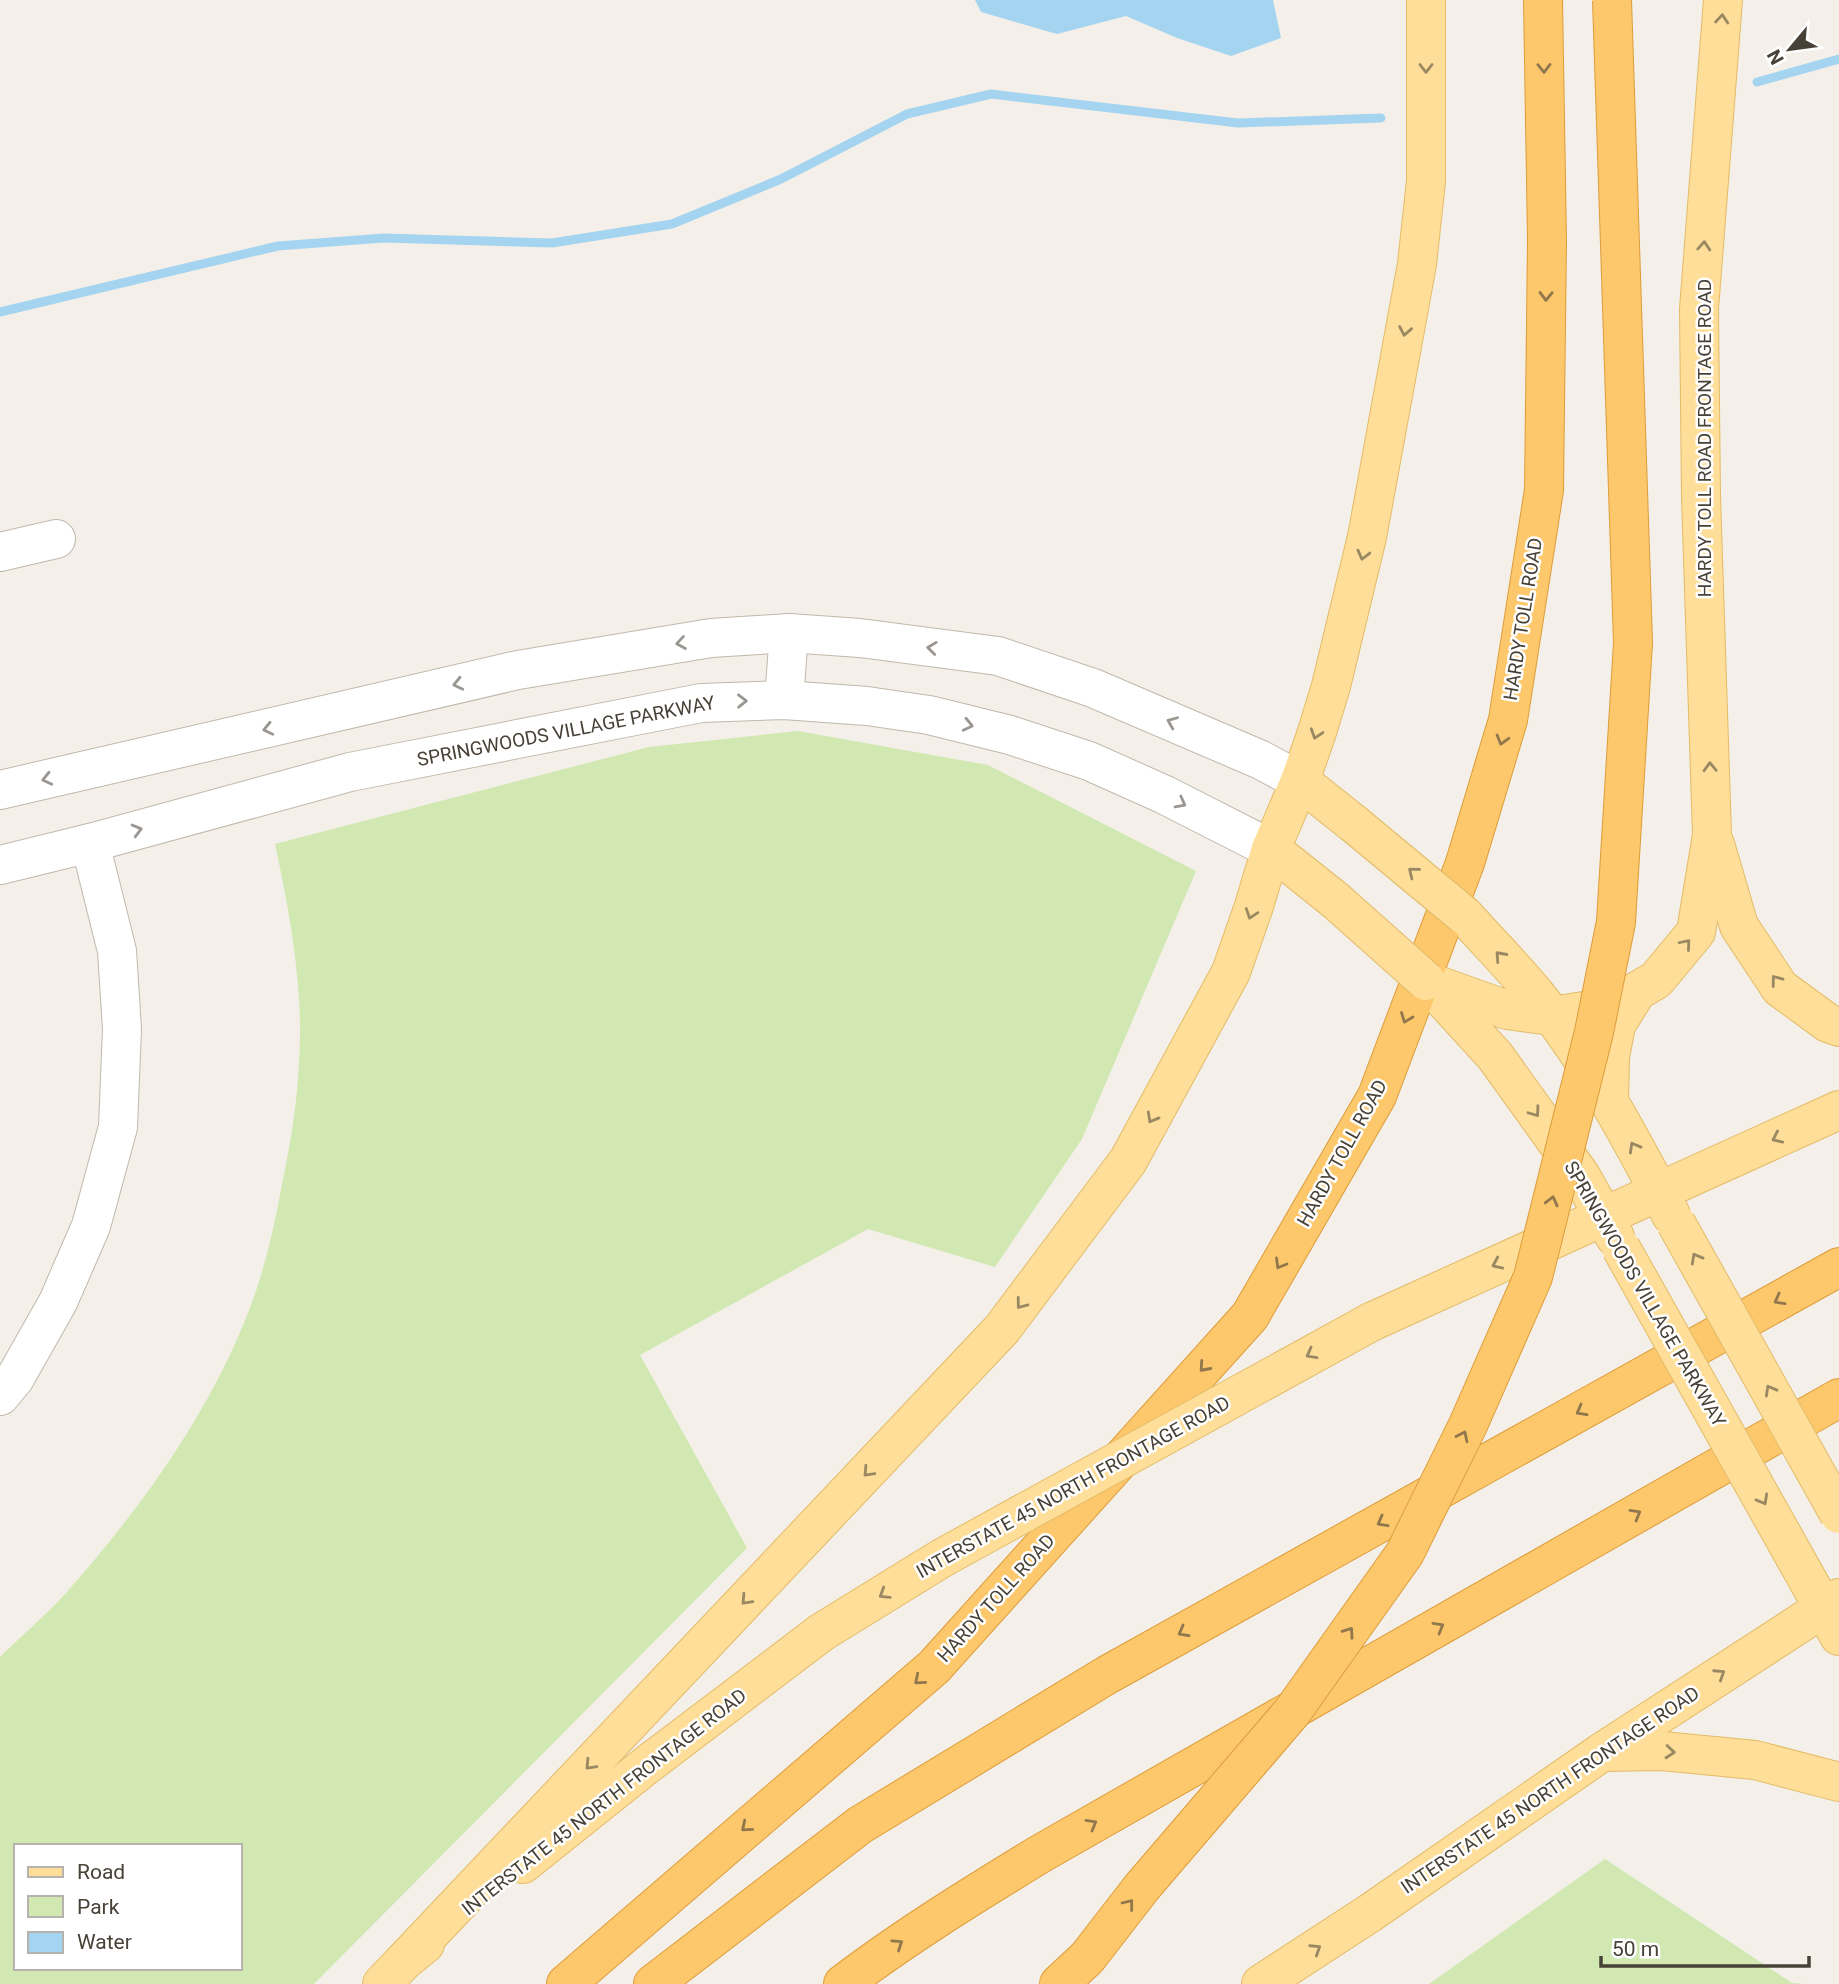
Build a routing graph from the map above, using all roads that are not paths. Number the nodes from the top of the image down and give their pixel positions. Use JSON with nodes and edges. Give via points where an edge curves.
{"nodes":[{"id":1,"x":1426,"y":0,"type":"edge"},
{"id":2,"x":1543,"y":0,"type":"edge"},
{"id":3,"x":1612,"y":0,"type":"edge"},
{"id":4,"x":1723,"y":0,"type":"edge"},
{"id":5,"x":56,"y":539,"type":"dead end"},
{"id":6,"x":0,"y":552,"type":"edge"},
{"id":7,"x":789,"y":633,"type":"junction"},
{"id":8,"x":784,"y":700,"type":"junction"},
{"id":9,"x":335,"y":713,"type":"junction"},
{"id":10,"x":350,"y":772,"type":"junction"},
{"id":11,"x":1300,"y":781,"type":"junction"},
{"id":12,"x":0,"y":790,"type":"edge"},
{"id":13,"x":1712,"y":835,"type":"junction"},
{"id":14,"x":90,"y":843,"type":"junction"},
{"id":15,"x":1271,"y":849,"type":"junction"},
{"id":16,"x":0,"y":865,"type":"edge"},
{"id":17,"x":1426,"y":981,"type":"junction"},
{"id":18,"x":1637,"y":991,"type":"junction"},
{"id":19,"x":1532,"y":1007,"type":"junction"},
{"id":20,"x":1839,"y":1027,"type":"edge"},
{"id":21,"x":1609,"y":1102,"type":"junction"},
{"id":22,"x":1839,"y":1110,"type":"edge"},
{"id":23,"x":1667,"y":1208,"type":"junction"},
{"id":24,"x":1612,"y":1232,"type":"junction"},
{"id":25,"x":1839,"y":1267,"type":"edge"},
{"id":26,"x":0,"y":1396,"type":"edge"},
{"id":27,"x":1839,"y":1398,"type":"edge"},
{"id":28,"x":1839,"y":1514,"type":"edge"},
{"id":29,"x":1834,"y":1614,"type":"edge"},
{"id":30,"x":1602,"y":1752,"type":"junction"},
{"id":31,"x":1839,"y":1782,"type":"edge"},
{"id":32,"x":393,"y":1972,"type":"edge"},
{"id":33,"x":566,"y":1984,"type":"edge"},
{"id":34,"x":653,"y":1984,"type":"edge"},
{"id":35,"x":843,"y":1984,"type":"edge"},
{"id":36,"x":1059,"y":1984,"type":"edge"},
{"id":37,"x":1261,"y":1984,"type":"edge"}],
"edges":[{"from":1,"to":11,"type":"main road","one_way":true,"via":[[1426,181],[1417,264],[1367,537],[1331,686]]},
{"from":2,"to":33,"type":"highway","name":"HARDY TOLL ROAD","one_way":true,"via":[[1547,240],[1544,490],[1508,720],[1465,863],[1377,1096],[1250,1316],[934,1667]]},
{"from":36,"to":3,"type":"highway","one_way":true,"bridge":true,"via":[[1087,1958],[1292,1712],[1405,1553],[1533,1277],[1594,1032],[1616,922],[1633,643]]},
{"from":13,"to":4,"type":"main road","name":"HARDY TOLL ROAD FRONTAGE ROAD","one_way":true,"via":[[1699,309]]},
{"from":5,"to":6,"type":"street"},
{"from":7,"to":8,"type":"street"},
{"from":7,"to":9,"type":"street","one_way":true,"via":[[711,638],[518,670]]},
{"from":11,"to":7,"type":"street","one_way":true,"via":[[1093,688],[998,656]]},
{"from":10,"to":8,"type":"street","name":"SPRINGWOODS VILLAGE PARKWAY","one_way":true,"via":[[701,702]]},
{"from":8,"to":15,"type":"street","name":"SPRINGWOODS VILLAGE PARKWAY","one_way":true,"via":[[916,713],[1010,734],[1089,761]]},
{"from":9,"to":10,"type":"street"},
{"from":9,"to":12,"type":"street","one_way":true},
{"from":14,"to":10,"type":"street","name":"SPRINGWOODS VILLAGE PARKWAY","one_way":true},
{"from":11,"to":15,"type":"main road"},
{"from":19,"to":11,"type":"main road","one_way":true,"bridge":true,"via":[[1465,916]]},
{"from":18,"to":13,"type":"main road","one_way":true,"via":[[1656,980],[1696,932]]},
{"from":20,"to":13,"type":"main road","one_way":true,"via":[[1780,988],[1739,926]]},
{"from":14,"to":16,"type":"street","name":"SPRINGWOODS VILLAGE PARKWAY"},
{"from":14,"to":26,"type":"street","via":[[117,951],[122,1029],[118,1127],[91,1226],[58,1302]]},
{"from":15,"to":17,"type":"main road","name":"SPRINGWOODS VILLAGE PARKWAY","bridge":true},
{"from":15,"to":32,"type":"main road","one_way":true,"via":[[1230,972],[1128,1161],[1002,1328]]},
{"from":17,"to":19,"type":"main road"},
{"from":17,"to":24,"type":"main road","name":"SPRINGWOODS VILLAGE PARKWAY","one_way":true,"via":[[1495,1056],[1581,1176]]},
{"from":18,"to":19,"type":"main road","via":[[1610,1007]]},
{"from":18,"to":21,"type":"main road","via":[[1616,1025]]},
{"from":19,"to":21,"type":"main road"},
{"from":23,"to":21,"type":"main road","one_way":true},
{"from":22,"to":23,"type":"main road","name":"INTERSTATE 45 NORTH FRONTAGE ROAD","one_way":true},
{"from":23,"to":24,"type":"main road","name":"INTERSTATE 45 NORTH FRONTAGE ROAD"},
{"from":28,"to":23,"type":"main road","one_way":true,"bridge":true},
{"from":24,"to":29,"type":"main road","name":"SPRINGWOODS VILLAGE PARKWAY","one_way":true,"bridge":true,"via":[[1788,1545]]},
{"from":24,"to":32,"type":"main road","name":"INTERSTATE 45 NORTH FRONTAGE ROAD","one_way":true,"bridge":true,"via":[[1371,1322],[942,1558],[822,1632],[648,1763]]},
{"from":25,"to":34,"type":"highway","one_way":true,"via":[[1083,1689],[860,1825]]},
{"from":35,"to":27,"type":"highway","one_way":true,"via":[[1040,1854]]},
{"from":30,"to":29,"type":"main road","name":"INTERSTATE 45 NORTH FRONTAGE ROAD","one_way":true},
{"from":30,"to":31,"type":"main road","one_way":true,"via":[[1662,1751],[1755,1760]]},
{"from":37,"to":30,"type":"main road","name":"INTERSTATE 45 NORTH FRONTAGE ROAD","one_way":true}]}
